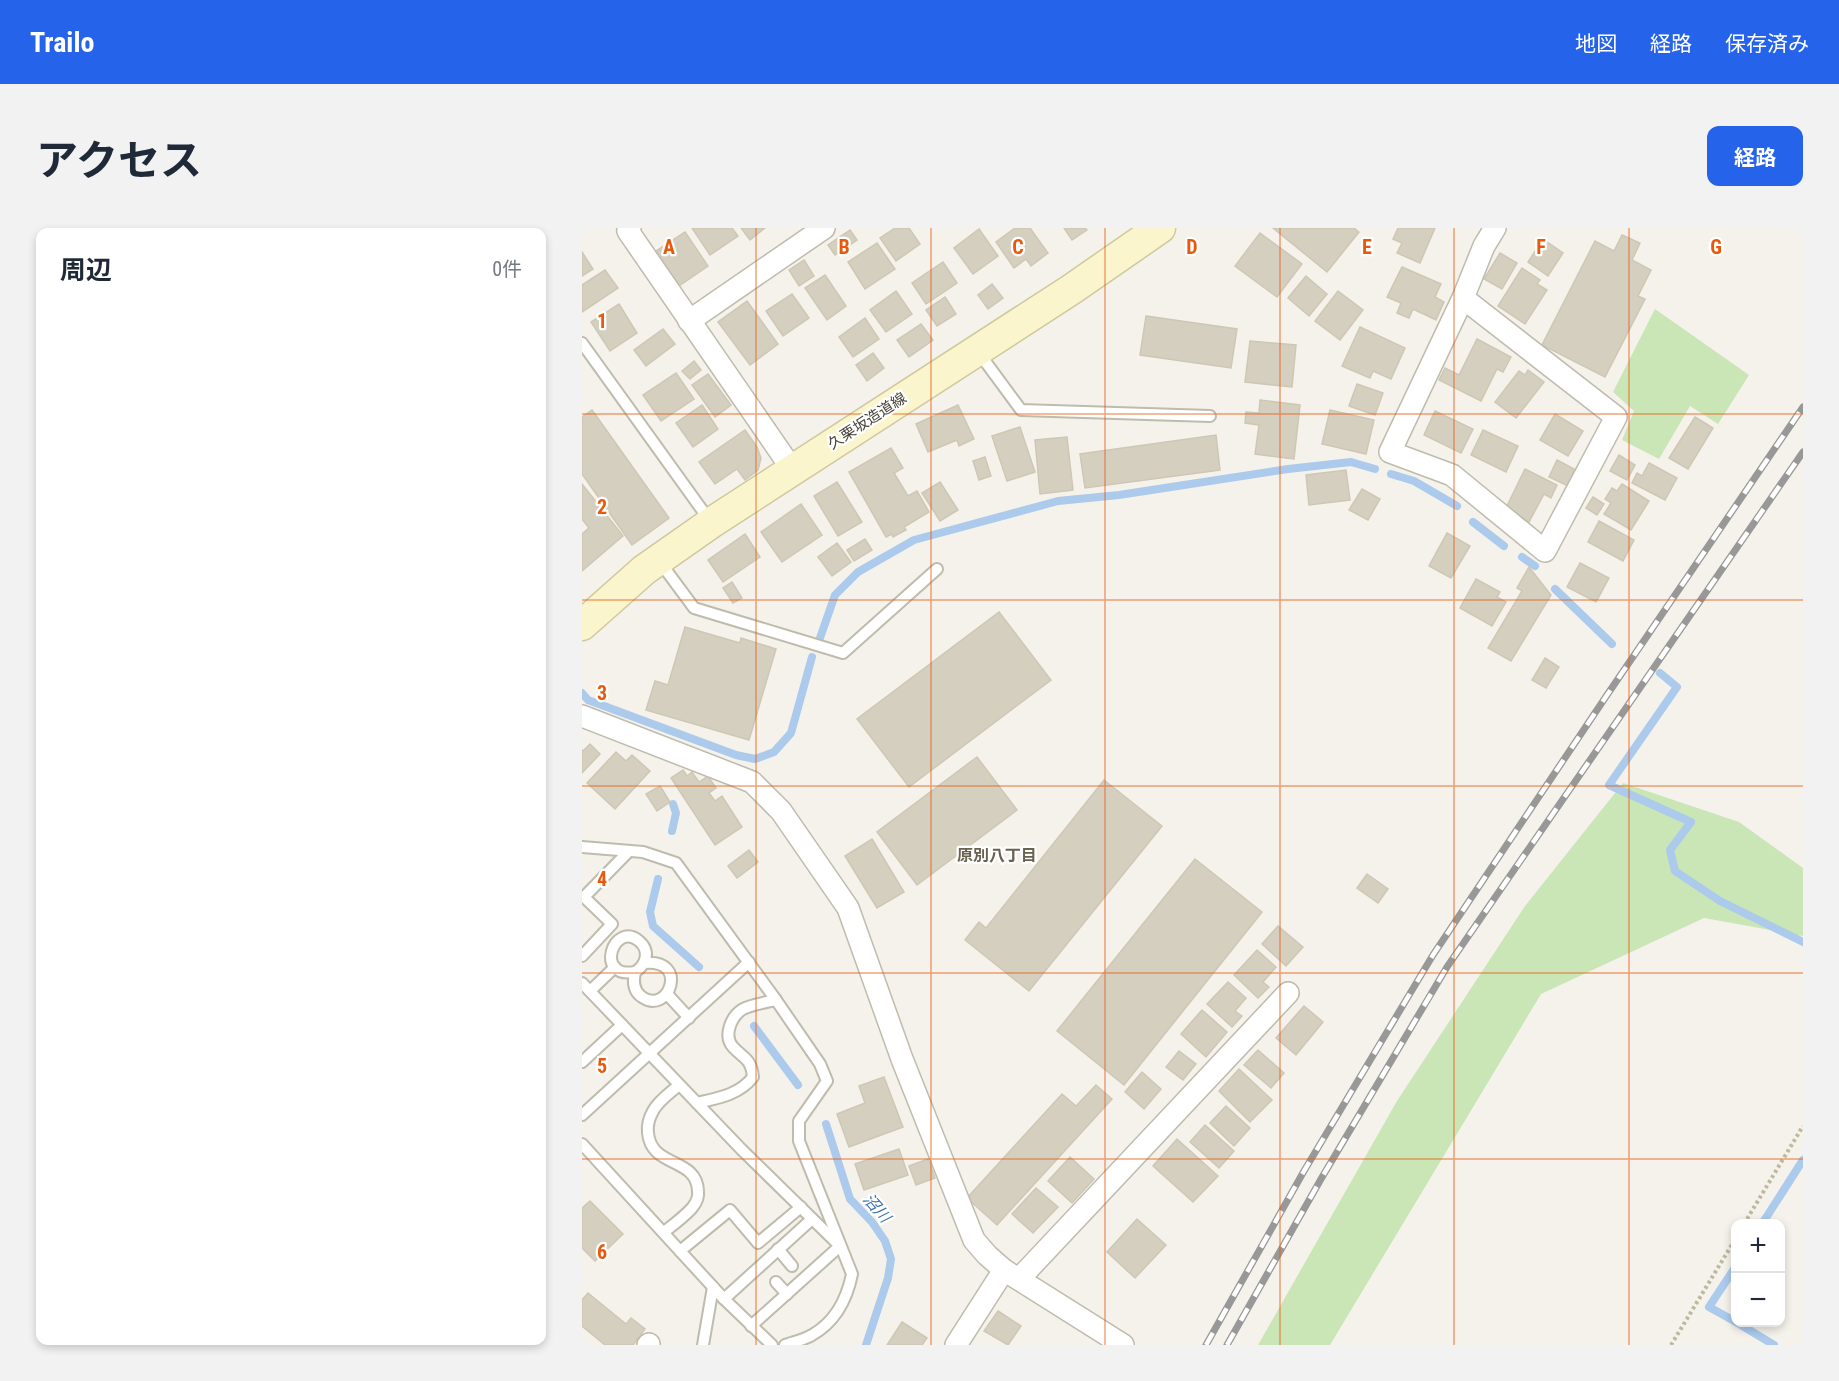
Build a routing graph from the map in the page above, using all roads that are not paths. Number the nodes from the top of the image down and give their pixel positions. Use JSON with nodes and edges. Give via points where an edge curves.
{"nodes":[{"id":1,"x":630,"y":228,"type":"edge"},
{"id":2,"x":824,"y":228,"type":"edge"},
{"id":3,"x":1160,"y":228,"type":"edge"},
{"id":4,"x":1495,"y":228,"type":"edge"},
{"id":5,"x":1463,"y":298,"type":"junction"},
{"id":6,"x":688,"y":321,"type":"junction"},
{"id":7,"x":582,"y":344,"type":"edge"},
{"id":8,"x":977,"y":350,"type":"junction"},
{"id":9,"x":1210,"y":416,"type":"dead end"},
{"id":10,"x":792,"y":469,"type":"junction"},
{"id":11,"x":711,"y":523,"type":"junction"},
{"id":12,"x":658,"y":560,"type":"junction"},
{"id":13,"x":937,"y":569,"type":"dead end"},
{"id":14,"x":582,"y":626,"type":"edge"},
{"id":15,"x":582,"y":716,"type":"edge"},
{"id":16,"x":582,"y":847,"type":"edge"},
{"id":17,"x":629,"y":851,"type":"junction"},
{"id":18,"x":582,"y":956,"type":"edge"},
{"id":19,"x":749,"y":962,"type":"junction"},
{"id":20,"x":644,"y":963,"type":"junction"},
{"id":21,"x":615,"y":967,"type":"junction"},
{"id":22,"x":635,"y":972,"type":"junction"},
{"id":23,"x":584,"y":986,"type":"edge"},
{"id":24,"x":1288,"y":993,"type":"dead end"},
{"id":25,"x":667,"y":994,"type":"junction"},
{"id":26,"x":776,"y":1000,"type":"junction"},
{"id":27,"x":689,"y":1018,"type":"junction"},
{"id":28,"x":622,"y":1024,"type":"junction"},
{"id":29,"x":650,"y":1054,"type":"junction"},
{"id":30,"x":582,"y":1062,"type":"edge"},
{"id":31,"x":679,"y":1085,"type":"junction"},
{"id":32,"x":697,"y":1104,"type":"junction"},
{"id":33,"x":582,"y":1114,"type":"edge"},
{"id":34,"x":582,"y":1144,"type":"edge"},
{"id":35,"x":801,"y":1207,"type":"junction"},
{"id":36,"x":812,"y":1219,"type":"junction"},
{"id":37,"x":664,"y":1232,"type":"junction"},
{"id":38,"x":840,"y":1246,"type":"junction"},
{"id":39,"x":778,"y":1249,"type":"junction"},
{"id":40,"x":680,"y":1251,"type":"junction"},
{"id":41,"x":792,"y":1266,"type":"dead end"},
{"id":42,"x":1012,"y":1274,"type":"junction"},
{"id":43,"x":776,"y":1282,"type":"dead end"},
{"id":44,"x":713,"y":1287,"type":"junction"},
{"id":45,"x":787,"y":1294,"type":"junction"},
{"id":46,"x":724,"y":1299,"type":"junction"},
{"id":47,"x":752,"y":1326,"type":"junction"},
{"id":48,"x":809,"y":1340,"type":"edge"},
{"id":49,"x":703,"y":1345,"type":"edge"},
{"id":50,"x":772,"y":1345,"type":"edge"},
{"id":51,"x":785,"y":1345,"type":"edge"},
{"id":52,"x":956,"y":1345,"type":"edge"},
{"id":53,"x":1123,"y":1345,"type":"edge"}],
"edges":[{"from":1,"to":6,"type":"street","via":[[628,231]]},
{"from":2,"to":6,"type":"street"},
{"from":3,"to":8,"type":"main road","name":"久栗坂造道線"},
{"from":4,"to":5,"type":"street"},
{"from":5,"to":5,"type":"street","via":[[1390,452],[1452,475],[1545,551],[1616,417]]},
{"from":6,"to":10,"type":"street"},
{"from":7,"to":11,"type":"lane"},
{"from":8,"to":9,"type":"lane","via":[[1021,410]]},
{"from":8,"to":10,"type":"main road","name":"久栗坂造道線"},
{"from":10,"to":11,"type":"main road","name":"久栗坂造道線"},
{"from":11,"to":12,"type":"main road","name":"久栗坂造道線"},
{"from":12,"to":13,"type":"lane","via":[[694,608],[843,653]]},
{"from":12,"to":14,"type":"main road","name":"久栗坂造道線"},
{"from":15,"to":42,"type":"street","via":[[752,782],[781,811],[848,908],[902,1059],[974,1240]]},
{"from":16,"to":17,"type":"lane"},
{"from":17,"to":18,"type":"lane","via":[[584,897],[612,924]]},
{"from":17,"to":19,"type":"lane","via":[[676,862]]},
{"from":19,"to":26,"type":"lane"},
{"from":19,"to":27,"type":"lane"},
{"from":20,"to":21,"type":"lane","via":[[645,948],[640,941],[626,937],[613,945],[610,953]]},
{"from":20,"to":22,"type":"lane"},
{"from":20,"to":25,"type":"lane","via":[[662,964],[669,970],[672,978]]},
{"from":21,"to":22,"type":"lane","via":[[621,972]]},
{"from":21,"to":23,"type":"lane"},
{"from":22,"to":25,"type":"lane","via":[[633,981],[641,997],[659,999]]},
{"from":23,"to":28,"type":"lane"},
{"from":24,"to":42,"type":"street"},
{"from":25,"to":27,"type":"lane"},
{"from":26,"to":32,"type":"lane","via":[[743,1009],[729,1028],[729,1041],[752,1068],[753,1077],[747,1085],[733,1094]]},
{"from":26,"to":38,"type":"lane","via":[[827,1081],[799,1121],[799,1141]]},
{"from":27,"to":29,"type":"lane"},
{"from":28,"to":29,"type":"lane"},
{"from":28,"to":30,"type":"lane"},
{"from":29,"to":31,"type":"lane"},
{"from":29,"to":33,"type":"lane"},
{"from":31,"to":32,"type":"lane"},
{"from":31,"to":37,"type":"lane","via":[[653,1109],[647,1124],[648,1136],[651,1148],[692,1173],[699,1197]]},
{"from":32,"to":35,"type":"lane"},
{"from":34,"to":37,"type":"lane"},
{"from":35,"to":36,"type":"lane"},
{"from":35,"to":40,"type":"lane","via":[[758,1243],[730,1210]]},
{"from":36,"to":38,"type":"lane"},
{"from":36,"to":39,"type":"lane"},
{"from":37,"to":40,"type":"lane"},
{"from":38,"to":45,"type":"lane"},
{"from":38,"to":48,"type":"lane","via":[[852,1274],[849,1290],[836,1316]]},
{"from":39,"to":41,"type":"lane"},
{"from":39,"to":46,"type":"lane"},
{"from":40,"to":44,"type":"lane"},
{"from":42,"to":52,"type":"street"},
{"from":42,"to":53,"type":"street"},
{"from":43,"to":45,"type":"lane"},
{"from":44,"to":46,"type":"lane"},
{"from":44,"to":49,"type":"lane"},
{"from":45,"to":47,"type":"lane"},
{"from":46,"to":47,"type":"lane"},
{"from":47,"to":50,"type":"lane"},
{"from":48,"to":51,"type":"lane"}]}
